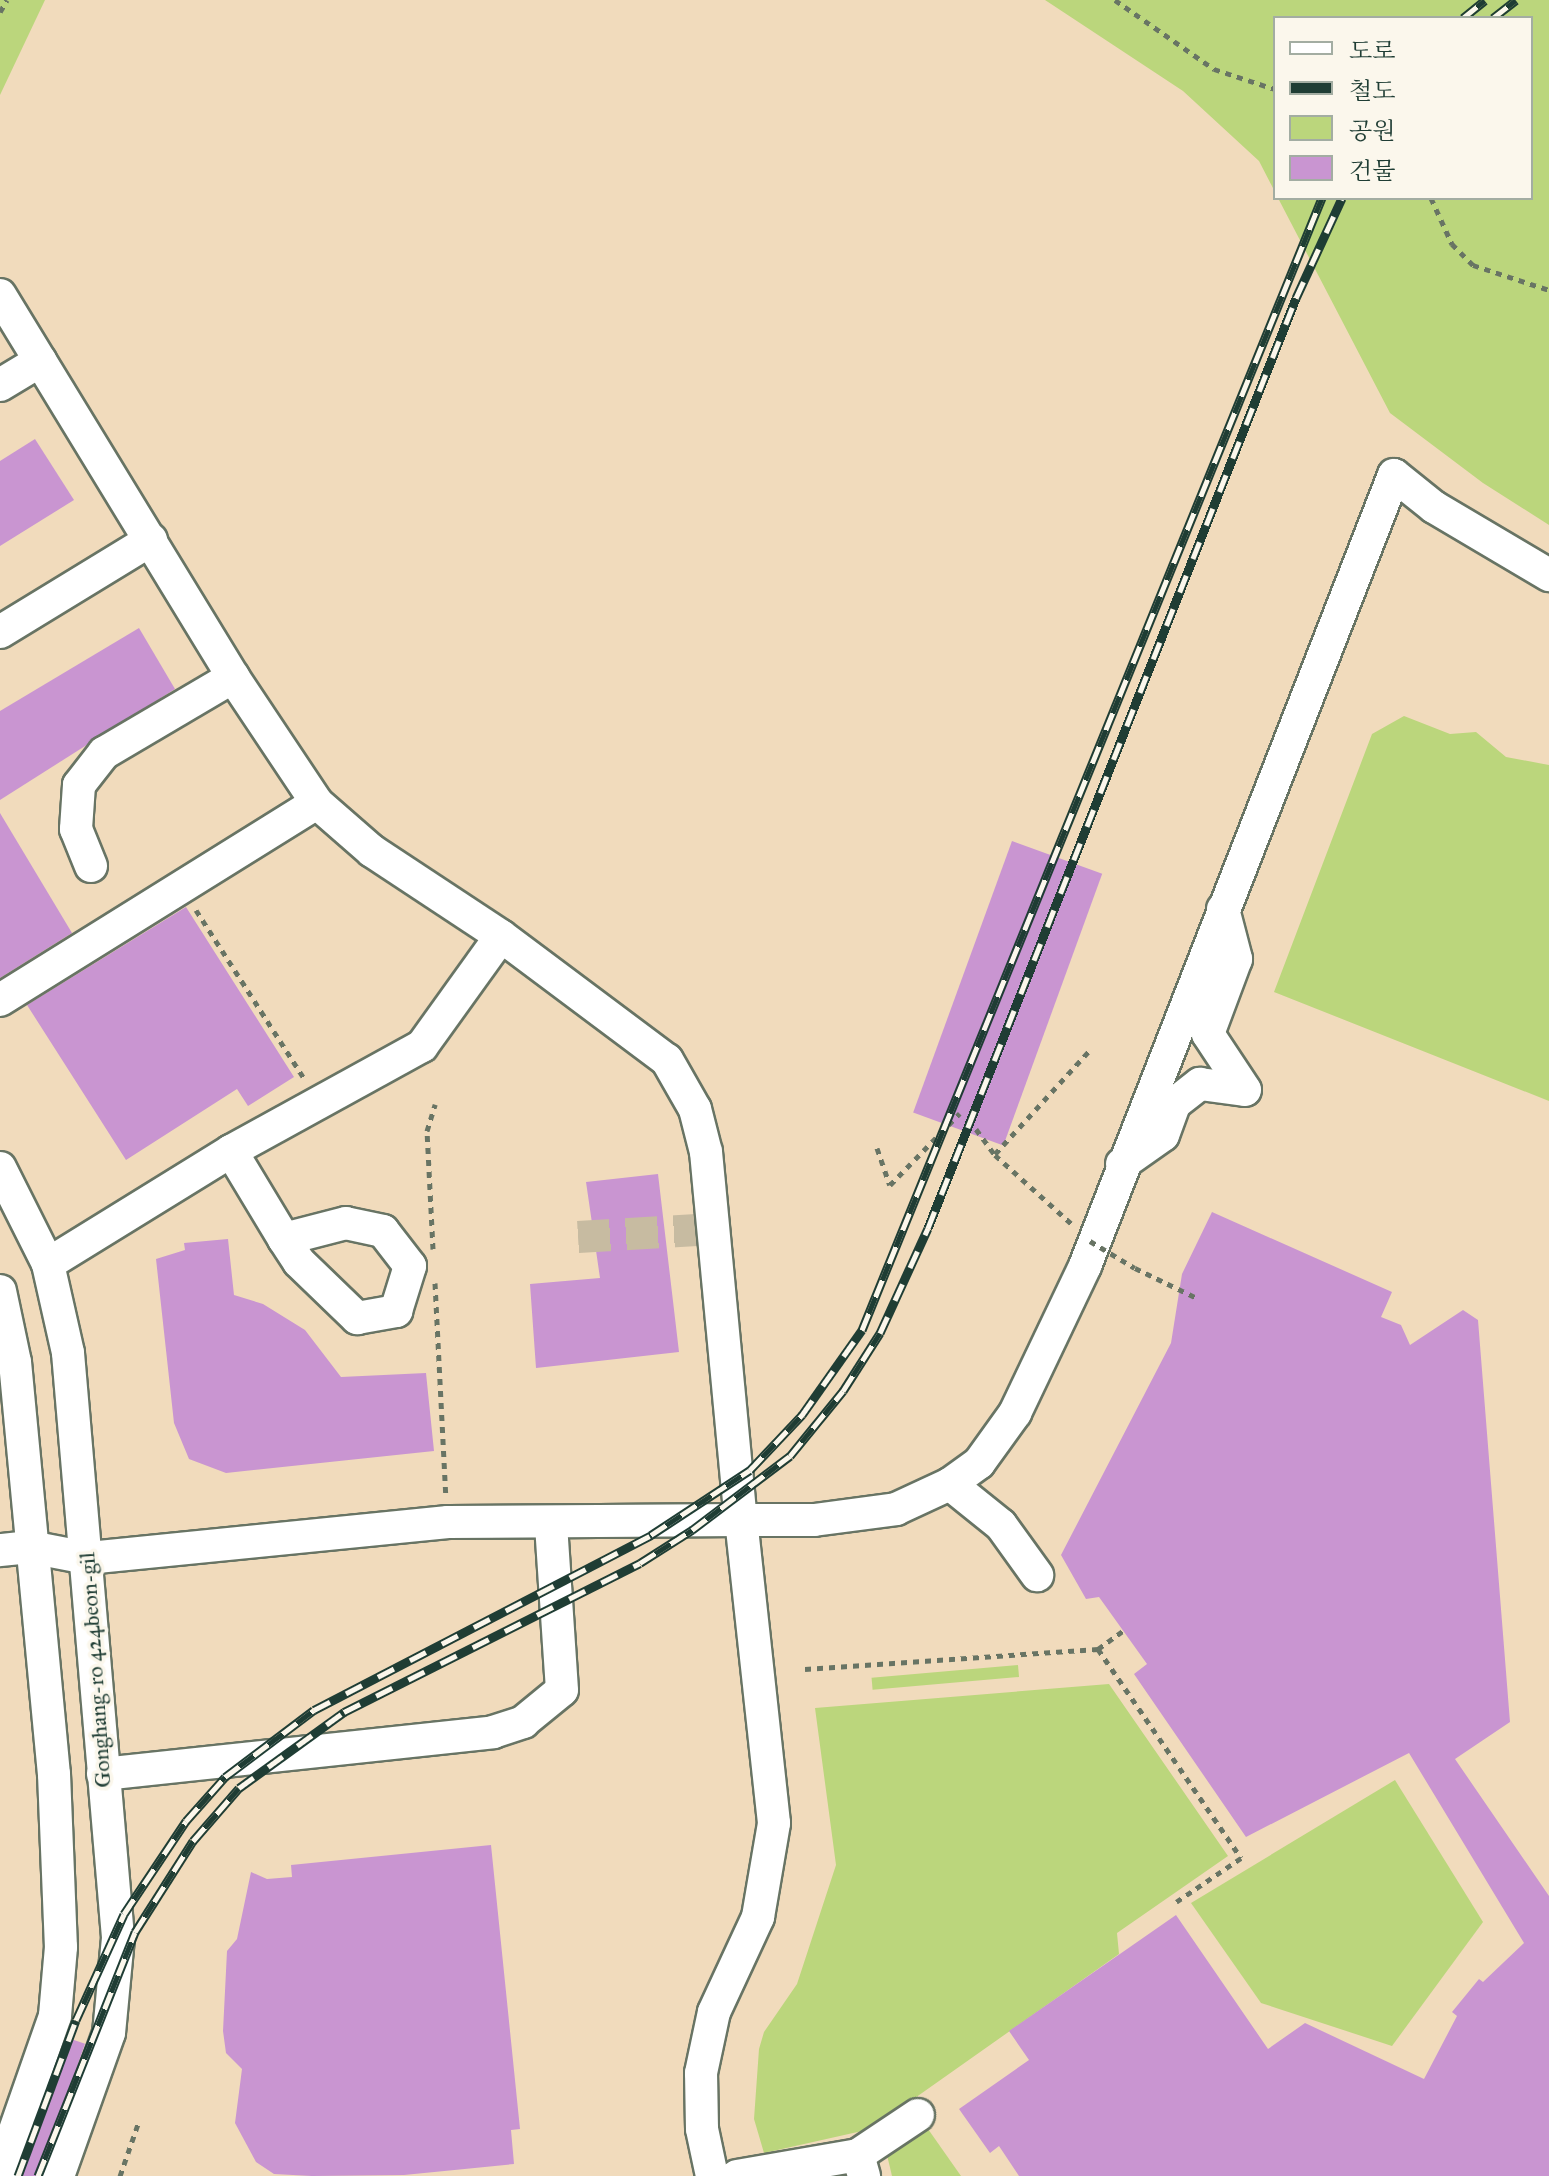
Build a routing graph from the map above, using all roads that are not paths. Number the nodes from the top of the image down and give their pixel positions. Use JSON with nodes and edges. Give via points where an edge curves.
{"nodes":[{"id":1,"x":0,"y":295,"type":"edge"},
{"id":2,"x":40,"y":361,"type":"junction"},
{"id":3,"x":0,"y":385,"type":"edge"},
{"id":4,"x":1394,"y":475,"type":"junction"},
{"id":5,"x":151,"y":540,"type":"junction"},
{"id":6,"x":1549,"y":555,"type":"edge"},
{"id":7,"x":1549,"y":575,"type":"edge"},
{"id":8,"x":0,"y":632,"type":"edge"},
{"id":9,"x":233,"y":677,"type":"junction"},
{"id":10,"x":317,"y":803,"type":"junction"},
{"id":11,"x":91,"y":866,"type":"dead end"},
{"id":12,"x":1223,"y":909,"type":"junction"},
{"id":13,"x":501,"y":936,"type":"junction"},
{"id":14,"x":0,"y":1000,"type":"edge"},
{"id":15,"x":231,"y":1151,"type":"junction"},
{"id":16,"x":1122,"y":1164,"type":"junction"},
{"id":17,"x":0,"y":1168,"type":"edge"},
{"id":18,"x":284,"y":1239,"type":"dead end"},
{"id":19,"x":48,"y":1264,"type":"junction"},
{"id":20,"x":0,"y":1291,"type":"edge"},
{"id":21,"x":950,"y":1484,"type":"junction"},
{"id":22,"x":741,"y":1520,"type":"junction"},
{"id":23,"x":551,"y":1524,"type":"junction"},
{"id":24,"x":15,"y":1548,"type":"edge"},
{"id":25,"x":87,"y":1558,"type":"junction"},
{"id":26,"x":1037,"y":1575,"type":"dead end"},
{"id":27,"x":103,"y":1774,"type":"junction"},
{"id":28,"x":918,"y":2115,"type":"dead end"},
{"id":29,"x":861,"y":2166,"type":"edge"},
{"id":30,"x":0,"y":2173,"type":"edge"},
{"id":31,"x":58,"y":2176,"type":"edge"},
{"id":32,"x":712,"y":2176,"type":"edge"},
{"id":33,"x":737,"y":2176,"type":"edge"}],
"edges":[{"from":1,"to":2,"type":"street"},
{"from":2,"to":3,"type":"street"},
{"from":2,"to":5,"type":"street"},
{"from":4,"to":6,"type":"street","via":[[1439,491]]},
{"from":4,"to":7,"type":"street","via":[[1434,507]]},
{"from":4,"to":12,"type":"street"},
{"from":5,"to":8,"type":"street"},
{"from":5,"to":9,"type":"street"},
{"from":9,"to":10,"type":"street"},
{"from":9,"to":11,"type":"street","via":[[104,753],[79,785],[76,829]]},
{"from":10,"to":13,"type":"street","via":[[372,851]]},
{"from":10,"to":14,"type":"street"},
{"from":12,"to":16,"type":"street"},
{"from":12,"to":16,"type":"street","via":[[1236,959],[1208,1034],[1245,1090],[1200,1084],[1174,1104],[1163,1135]]},
{"from":13,"to":15,"type":"street","via":[[422,1046]]},
{"from":13,"to":22,"type":"street","via":[[667,1060],[695,1109],[714,1229]]},
{"from":15,"to":18,"type":"street"},
{"from":15,"to":19,"type":"street"},
{"from":16,"to":21,"type":"street","via":[[1085,1266],[1015,1413],[979,1463]]},
{"from":17,"to":19,"type":"street","name":"Gonghang-ro 424beon-gil"},
{"from":19,"to":25,"type":"street","name":"Gonghang-ro 424beon-gil","via":[[68,1353]]},
{"from":20,"to":24,"type":"street","via":[[15,1362]]},
{"from":21,"to":22,"type":"street","via":[[896,1509],[814,1520]]},
{"from":21,"to":26,"type":"street","via":[[1001,1525]]},
{"from":22,"to":23,"type":"street"},
{"from":22,"to":32,"type":"street","via":[[774,1823],[758,1917],[714,2012],[701,2073],[702,2129]]},
{"from":23,"to":25,"type":"street","via":[[448,1522]]},
{"from":23,"to":27,"type":"street","via":[[562,1690],[523,1722],[493,1732]]},
{"from":24,"to":25,"type":"street"},
{"from":24,"to":30,"type":"street","via":[[54,1774],[61,1947],[55,2016]]},
{"from":25,"to":27,"type":"street","name":"Gonghang-ro 424beon-gil"},
{"from":27,"to":31,"type":"street","name":"Gonghang-ro 424beon-gil","via":[[116,1966],[109,2033]]},
{"from":28,"to":29,"type":"street"},
{"from":29,"to":33,"type":"street"}]}
